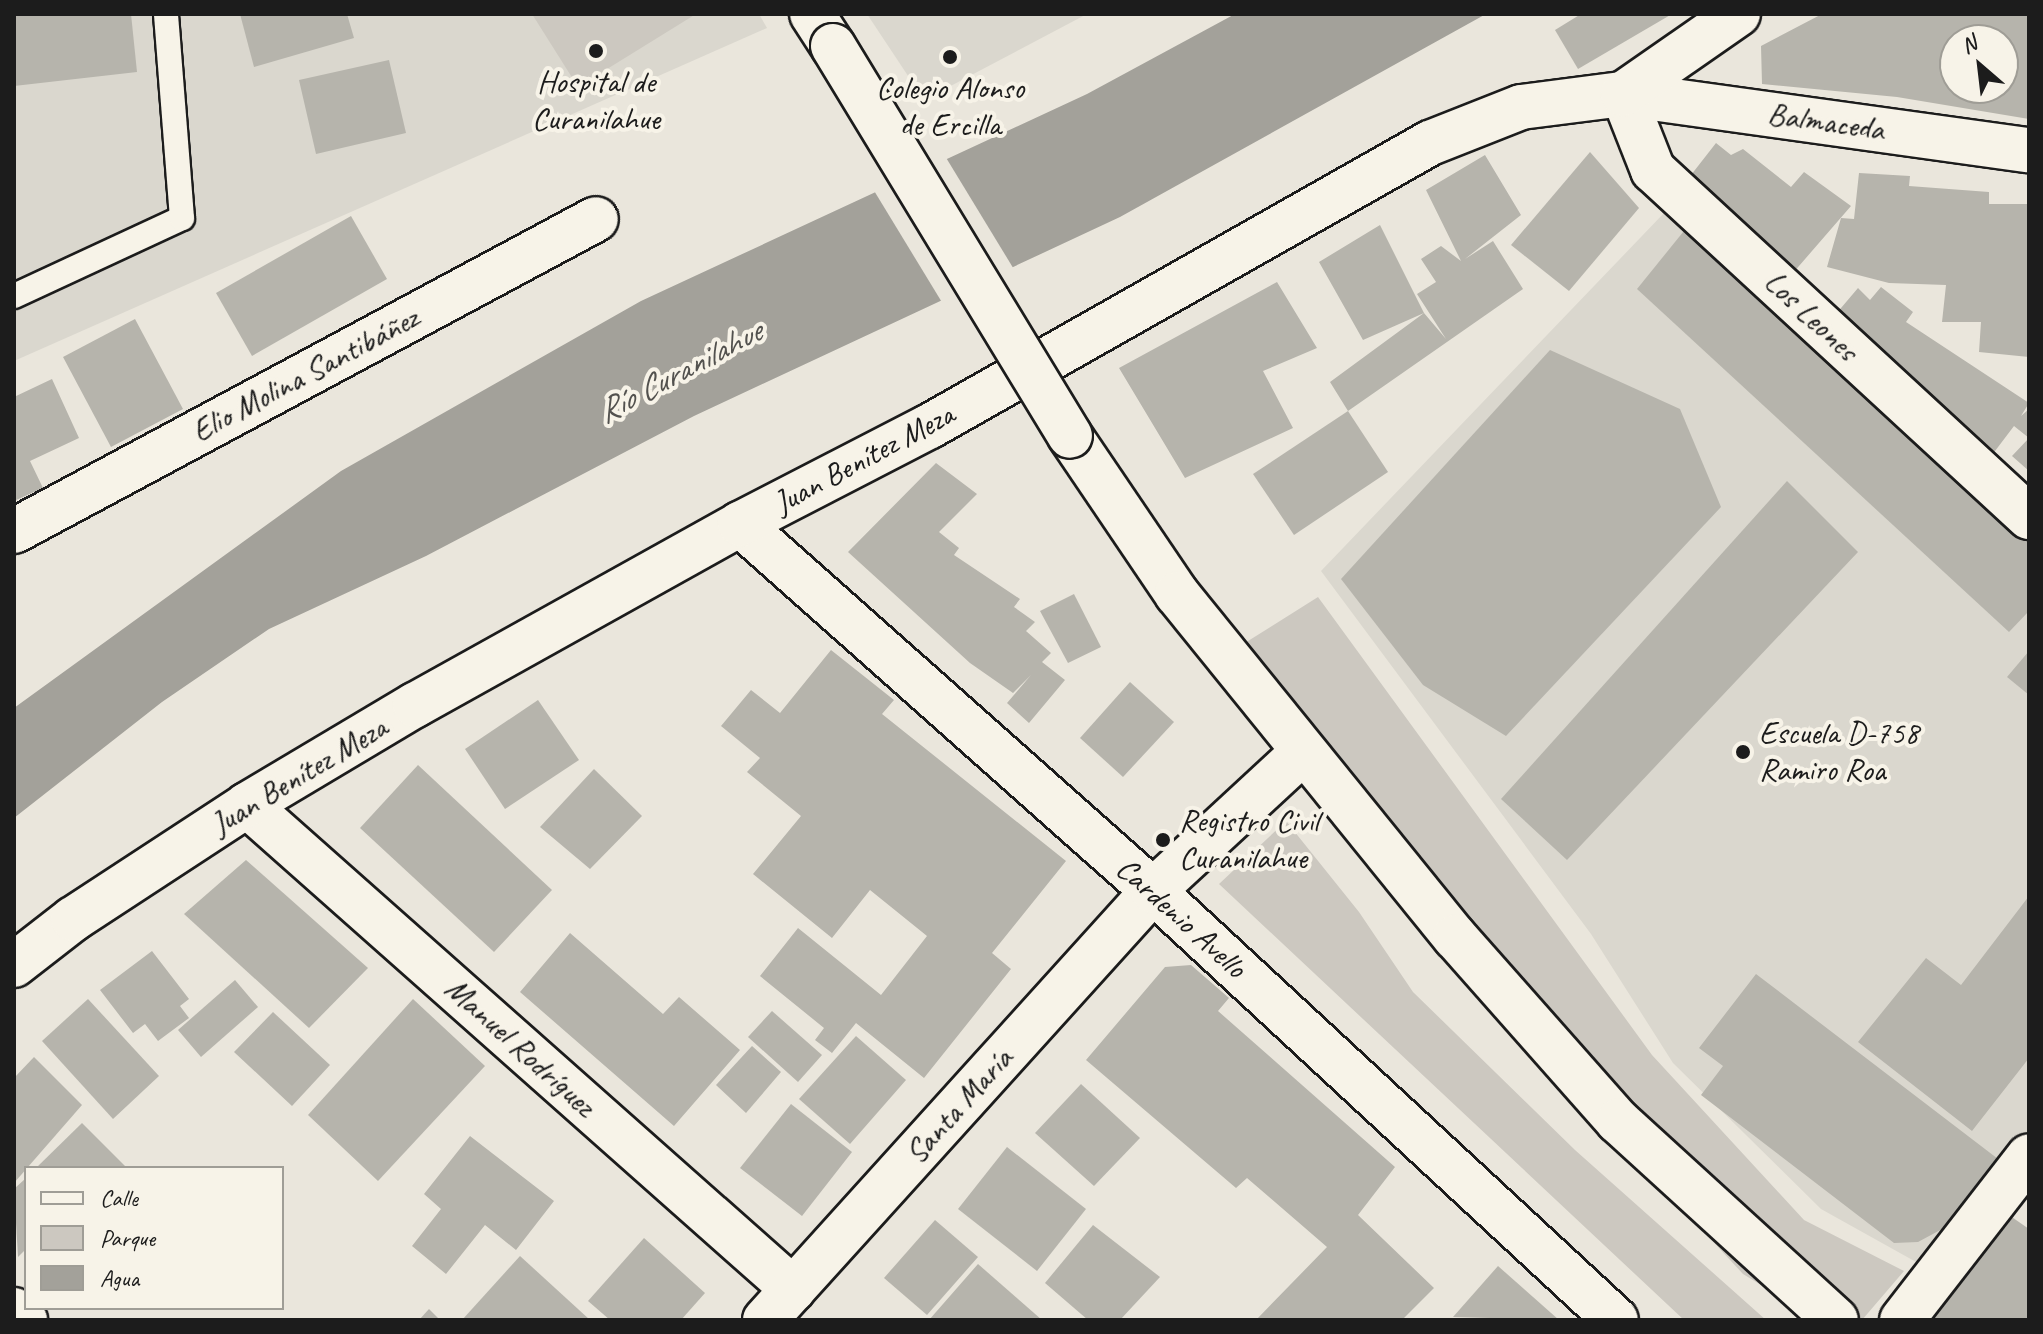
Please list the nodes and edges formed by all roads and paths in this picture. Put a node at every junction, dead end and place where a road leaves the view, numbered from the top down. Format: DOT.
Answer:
graph roads {
  1 [pos="166,14"];
  2 [pos="1738,14"];
  3 [pos="823,30"];
  4 [pos="1623,94"];
  5 [pos="2029,150"];
  6 [pos="596,219"];
  7 [pos="14,296"];
  8 [pos="2029,517"];
  9 [pos="740,524"];
  10 [pos="14,531"];
  11 [pos="1302,753"];
  12 [pos="247,805"];
  13 [pos="1153,891"];
  14 [pos="14,965"];
  15 [pos="2029,1156"];
  16 [pos="779,1304"];
  17 [pos="14,1310"];
  18 [pos="25,1320"];
  19 [pos="1616,1320"];
  20 [pos="1836,1320"];
  21 [pos="1902,1320"];
  1 -- 7 [label="lane"];
  2 -- 4 [label="street, Juan Benítez Meza"];
  3 -- 11 [label="street, bridge"];
  4 -- 5 [label="street, Balmaceda"];
  4 -- 8 [label="street, Los Leones"];
  4 -- 9 [label="street, Juan Benítez Meza"];
  6 -- 10 [label="street, Elio Molina Santibáñez"];
  9 -- 12 [label="street, Juan Benítez Meza"];
  9 -- 13 [label="street, Cardenio Avello"];
  11 -- 13 [label="street, Santa María"];
  11 -- 20 [label="street"];
  12 -- 14 [label="street, Juan Benítez Meza"];
  12 -- 16 [label="street, Manuel Rodríguez"];
  13 -- 16 [label="street, Santa María"];
  13 -- 19 [label="street, Cardenio Avello"];
  15 -- 21 [label="street"];
  17 -- 18 [label="street"];
}
